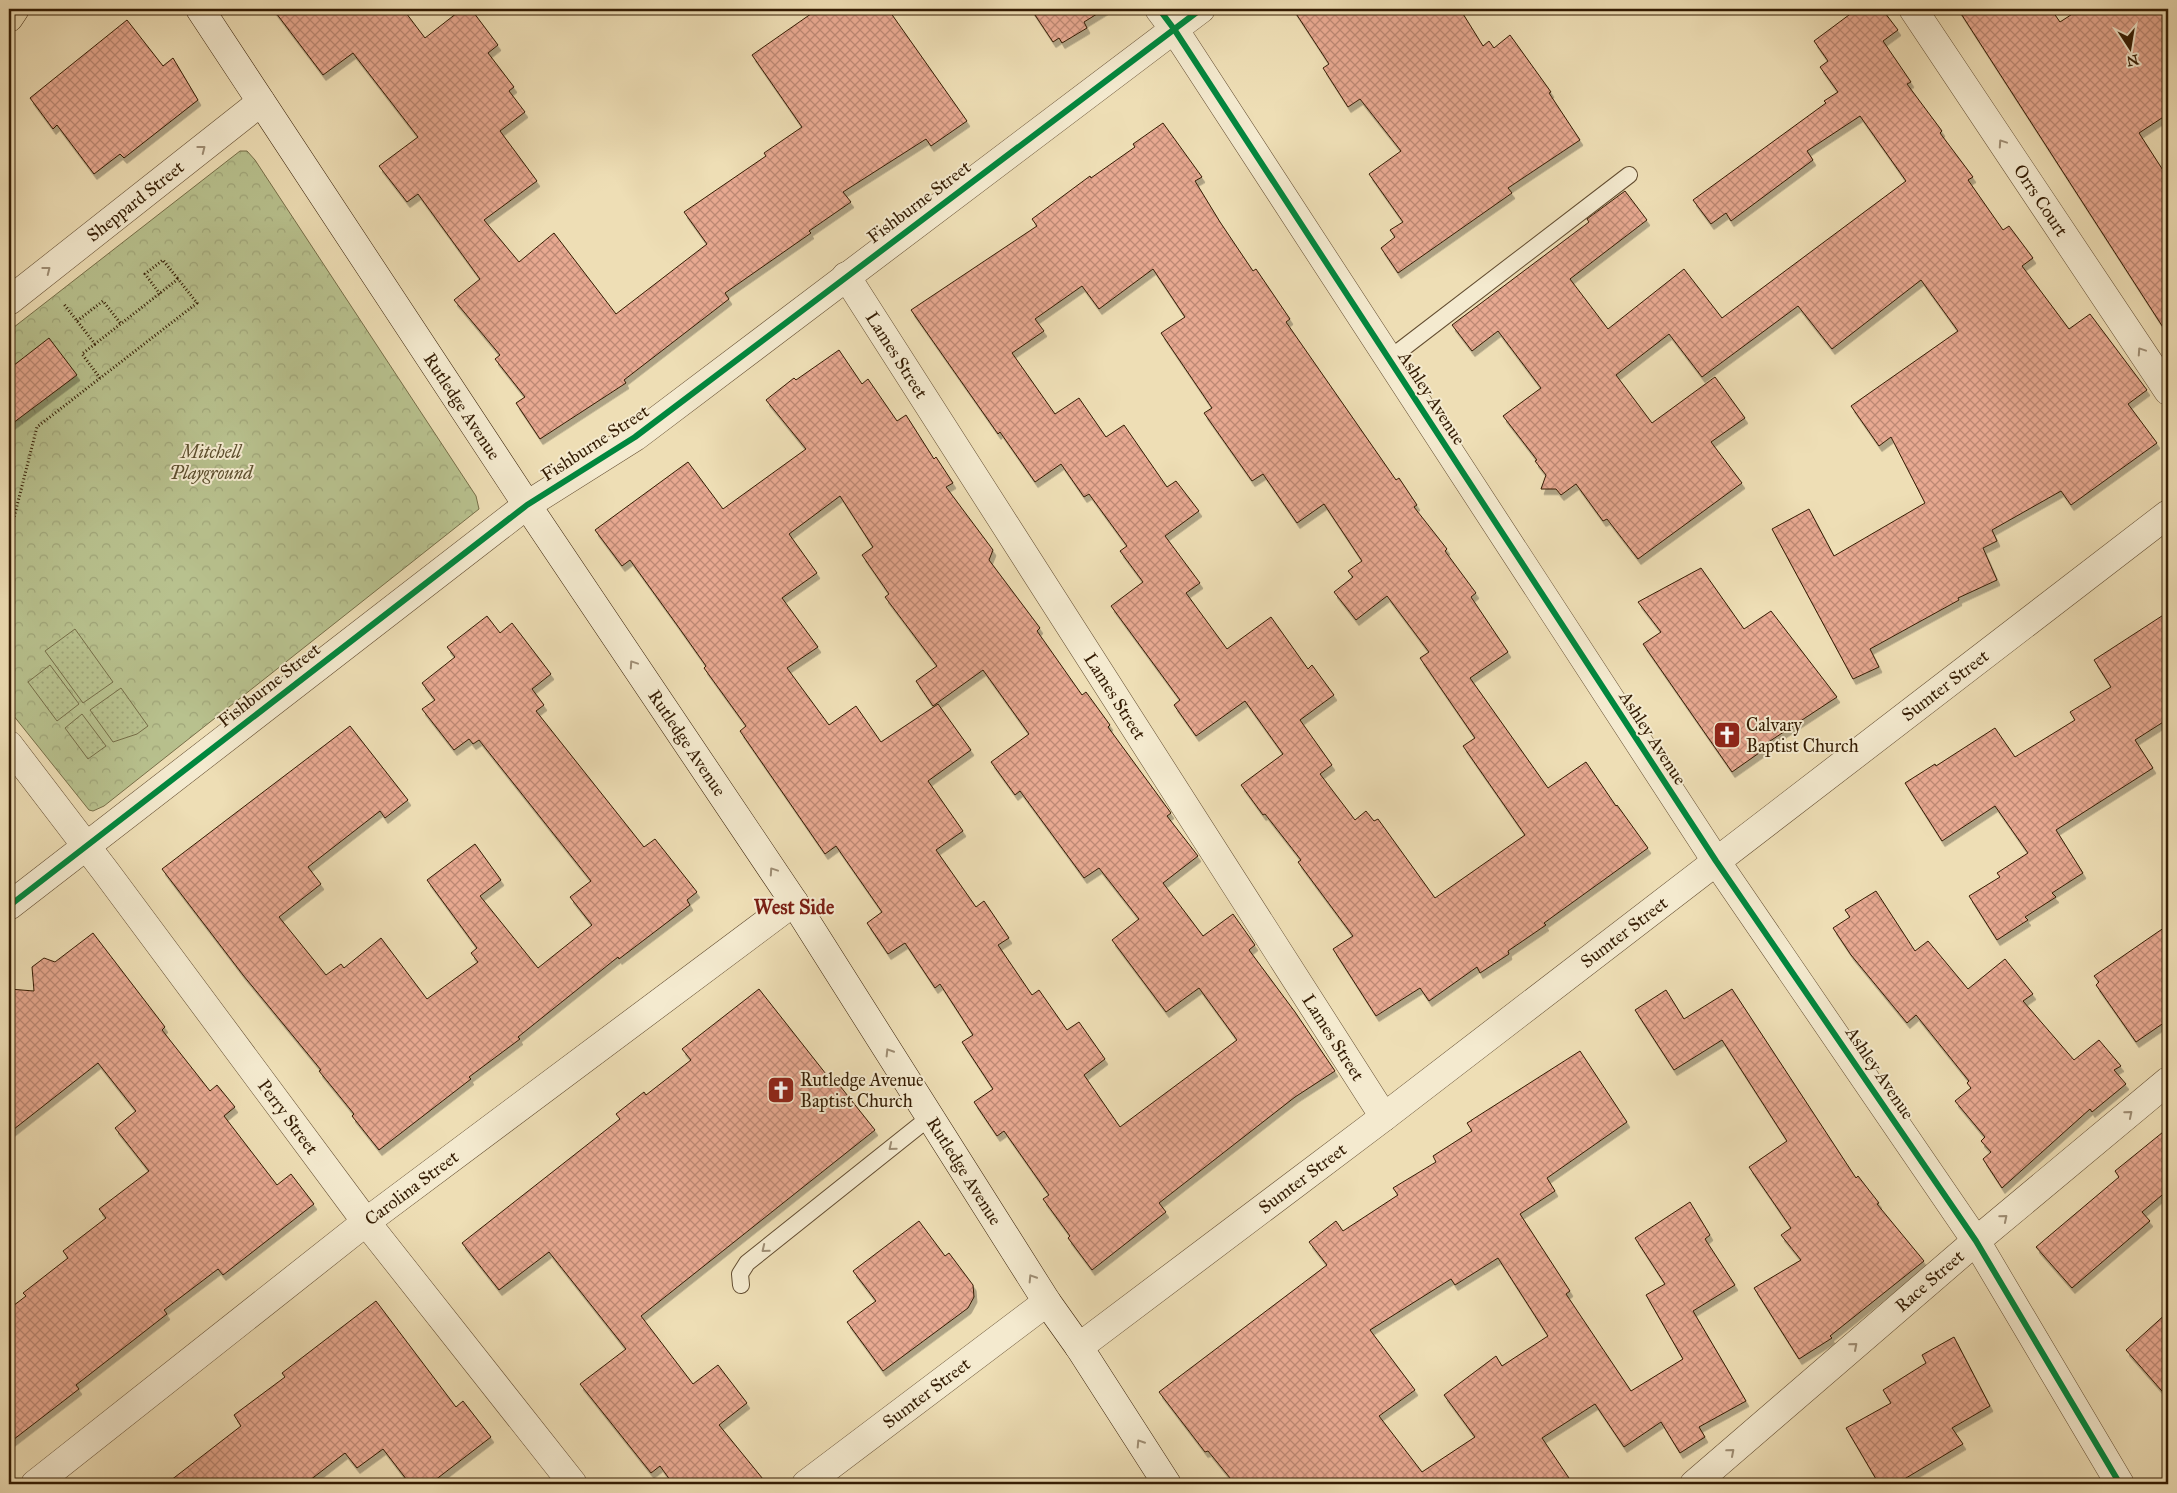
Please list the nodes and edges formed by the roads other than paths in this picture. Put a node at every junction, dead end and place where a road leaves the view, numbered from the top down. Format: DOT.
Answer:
graph roads {
  1 [pos="15,9"];
  2 [pos="200,9"];
  3 [pos="1201,9"];
  4 [pos="1913,9"];
  5 [pos="9,18"];
  6 [pos="1166,19"];
  7 [pos="261,102"];
  8 [pos="1628,175"];
  9 [pos="846,276"];
  10 [pos="9,301"];
  11 [pos="1389,359"];
  12 [pos="2168,391"];
  13 [pos="526,505"];
  14 [pos="2168,514"];
  15 [pos="9,745"];
  16 [pos="86,846"];
  17 [pos="1716,861"];
  18 [pos="794,902"];
  19 [pos="9,906"];
  20 [pos="2168,1082"];
  21 [pos="930,1116"];
  22 [pos="1384,1117"];
  23 [pos="366,1222"];
  24 [pos="1976,1241"];
  25 [pos="740,1285"];
  26 [pos="1047,1302"];
  27 [pos="1079,1347"];
  28 [pos="35,1484"];
  29 [pos="573,1484"];
  30 [pos="806,1484"];
  31 [pos="1167,1484"];
  32 [pos="1694,1484"];
  33 [pos="2120,1484"];
  1 -- 5 [label="highway"];
  2 -- 7 [label="street, Rutledge Avenue"];
  3 -- 6 [label="street, Fishburne Street"];
  12 -- 4 [label="street, Orrs Court, one-way"];
  6 -- 9 [label="street, Fishburne Street"];
  6 -- 11 [label="street, Ashley Avenue"];
  10 -- 7 [label="street, Sheppard Street, one-way"];
  7 -- 13 [label="street, Rutledge Avenue"];
  8 -- 11 [label="lane"];
  9 -- 13 [label="street, Fishburne Street"];
  9 -- 22 [label="street, Lames Street"];
  11 -- 17 [label="street, Ashley Avenue"];
  13 -- 16 [label="street, Fishburne Street"];
  18 -- 13 [label="street, Rutledge Avenue, one-way"];
  14 -- 17 [label="street, Sumter Street"];
  15 -- 16 [label="street, Perry Street"];
  16 -- 19 [label="street, Fishburne Street"];
  16 -- 23 [label="street, Perry Street"];
  17 -- 22 [label="street, Sumter Street"];
  17 -- 24 [label="street, Ashley Avenue"];
  21 -- 18 [label="street, Rutledge Avenue, one-way"];
  18 -- 23 [label="street, Carolina Street"];
  24 -- 20 [label="street, Race Street, one-way"];
  21 -- 25 [label="lane, one-way"];
  26 -- 21 [label="street, Rutledge Avenue, one-way"];
  22 -- 27 [label="street, Sumter Street"];
  23 -- 28 [label="street, Carolina Street"];
  23 -- 29 [label="street, Perry Street"];
  32 -- 24 [label="street, Race Street, one-way"];
  24 -- 33 [label="street, Ashley Avenue"];
  26 -- 27 [label="street, Rutledge Avenue"];
  26 -- 30 [label="street, Sumter Street"];
  31 -- 27 [label="street, Rutledge Avenue, one-way"];
}
